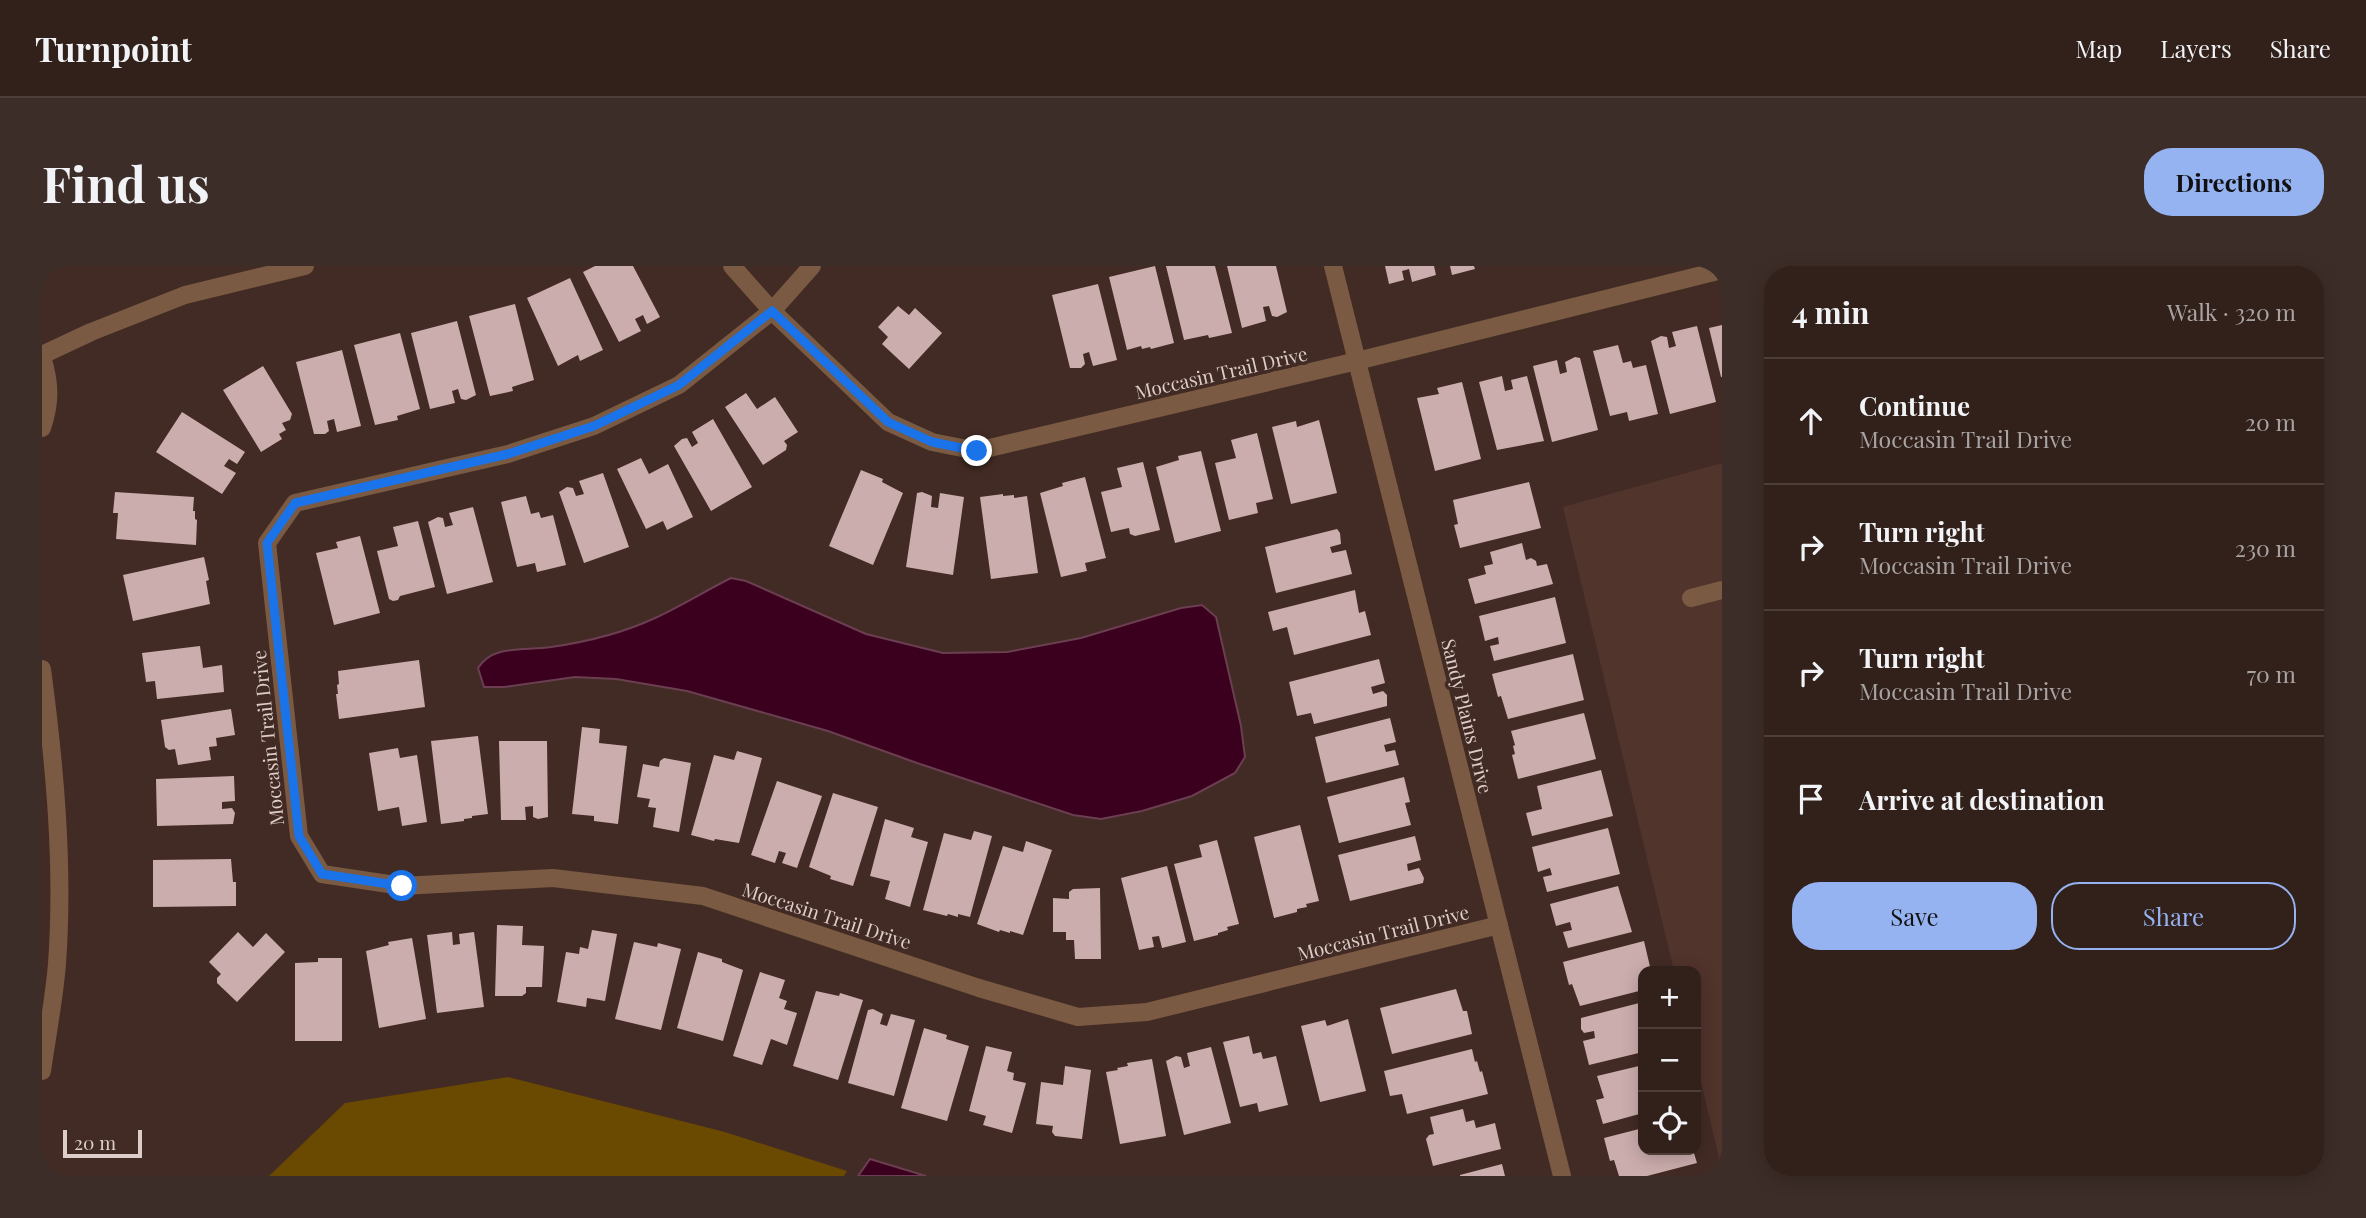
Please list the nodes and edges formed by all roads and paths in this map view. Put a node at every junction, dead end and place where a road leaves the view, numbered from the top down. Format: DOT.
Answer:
graph roads {
  1 [pos="305,266"];
  2 [pos="733,266"];
  3 [pos="812,266"];
  4 [pos="1333,266"];
  5 [pos="1722,270"];
  6 [pos="772,311"];
  7 [pos="42,356"];
  8 [pos="1357,361"];
  9 [pos="42,428"];
  10 [pos="1722,590"];
  11 [pos="1691,598"];
  12 [pos="42,669"];
  13 [pos="1499,925"];
  14 [pos="42,1071"];
  15 [pos="1562,1176"];
  1 -- 7 [label="street"];
  2 -- 6 [label="street, Moccasin Trail Drive"];
  3 -- 6 [label="street, Moccasin Trail Drive"];
  4 -- 8 [label="street, Sandy Plains Drive"];
  5 -- 8 [label="street, Moccasin Trail Drive"];
  6 -- 8 [label="street, Moccasin Trail Drive"];
  6 -- 13 [label="street, Moccasin Trail Drive"];
  7 -- 9 [label="street"];
  8 -- 13 [label="street, Sandy Plains Drive"];
  10 -- 11 [label="street"];
  12 -- 14 [label="street"];
  13 -- 15 [label="street, Sandy Plains Drive"];
}
